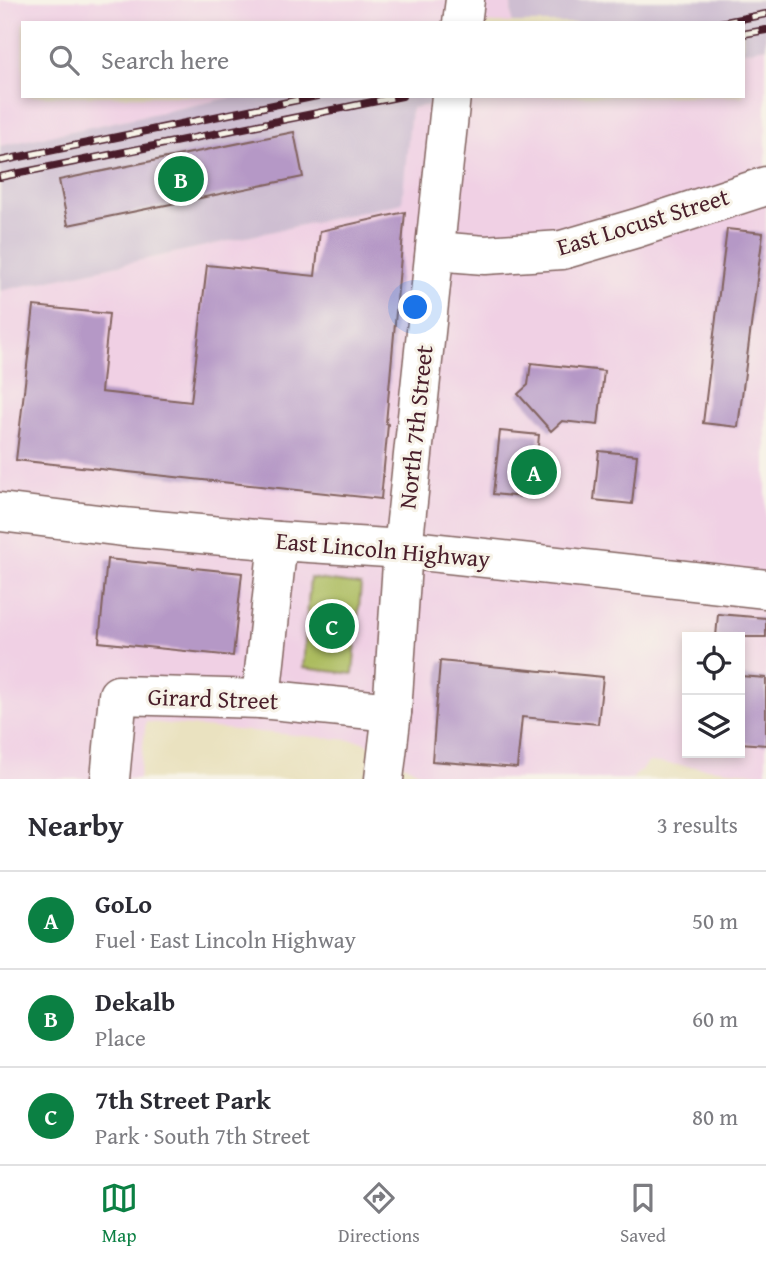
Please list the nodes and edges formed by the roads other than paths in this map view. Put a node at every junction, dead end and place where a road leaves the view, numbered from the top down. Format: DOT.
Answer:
graph roads {
  1 [pos="465,0"];
  2 [pos="462,21"];
  3 [pos="451,98"];
  4 [pos="766,186"];
  5 [pos="436,251"];
  6 [pos="0,512"];
  7 [pos="278,541"];
  8 [pos="403,549"];
  9 [pos="766,589"];
  10 [pos="261,699"];
  11 [pos="392,712"];
  12 [pos="110,779"];
  13 [pos="384,779"];
  1 -- 2 [label="street"];
  3 -- 5 [label="street, North 7th Street"];
  4 -- 5 [label="street, East Locust Street"];
  5 -- 8 [label="street, North 7th Street"];
  6 -- 7 [label="street, East Lincoln Highway"];
  7 -- 8 [label="street, East Lincoln Highway"];
  7 -- 10 [label="street"];
  8 -- 9 [label="street, East Lincoln Highway"];
  8 -- 11 [label="street, North 7th Street"];
  10 -- 11 [label="street, Girard Street"];
  10 -- 12 [label="street, Girard Street"];
  11 -- 13 [label="street, North 7th Street"];
}
